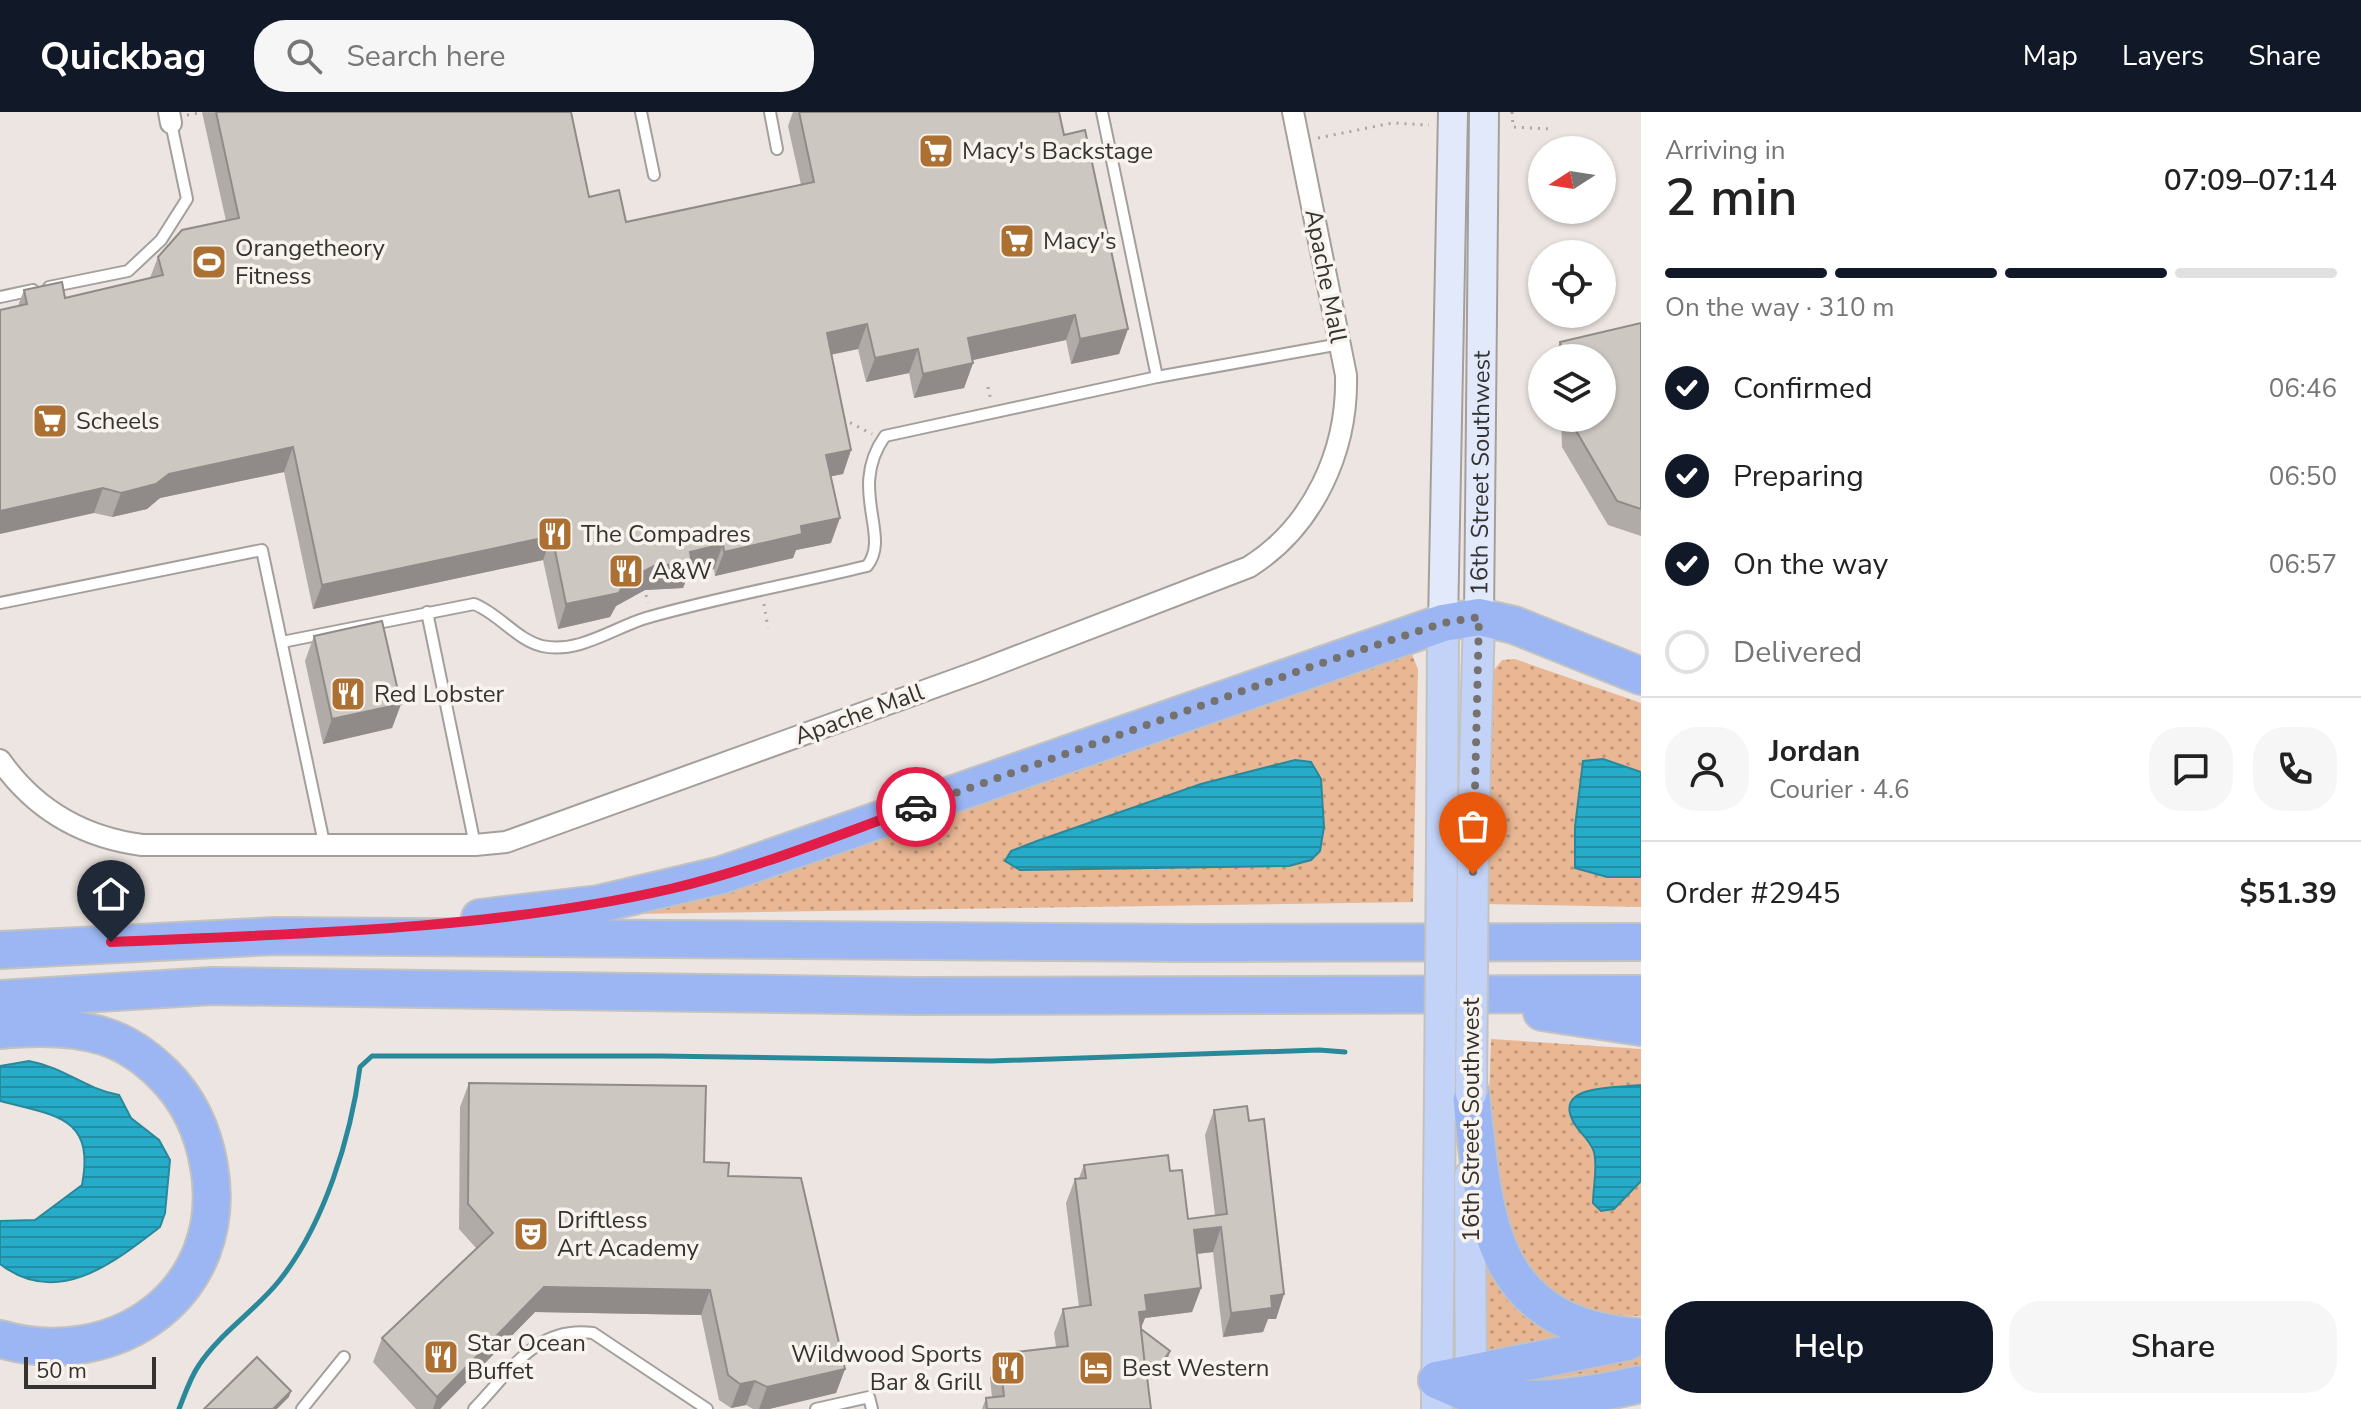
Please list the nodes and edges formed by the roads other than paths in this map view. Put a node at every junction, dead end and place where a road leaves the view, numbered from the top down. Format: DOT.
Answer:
graph roads {
  1 [pos="641,112"];
  2 [pos="770,112"];
  3 [pos="1102,112"];
  4 [pos="1293,112"];
  5 [pos="1484,112"];
  6 [pos="170,118"];
  7 [pos="1443,118"];
  8 [pos="777,149"];
  9 [pos="654,175"];
  10 [pos="0,297"];
  11 [pos="1340,344"];
  12 [pos="1157,377"];
  13 [pos="0,603"];
  14 [pos="427,612"];
  15 [pos="1479,617"];
  16 [pos="1443,623"];
  17 [pos="282,642"];
  18 [pos="1641,676"];
  19 [pos="0,760"];
  20 [pos="324,843"];
  21 [pos="475,845"];
  22 [pos="275,936"];
  23 [pos="1641,942"];
  24 [pos="0,950"];
  25 [pos="1398,993"];
  26 [pos="1641,994"];
  27 [pos="0,999"];
  28 [pos="1641,1027"];
  29 [pos="0,1030"];
  30 [pos="1456,1092"];
  31 [pos="1641,1338"];
  32 [pos="0,1339"];
  33 [pos="344,1357"];
  34 [pos="1641,1384"];
  35 [pos="1471,1391"];
  36 [pos="1437,1395"];
  37 [pos="1541,1403"];
  38 [pos="302,1409"];
  39 [pos="474,1409"];
  40 [pos="707,1409"];
  41 [pos="816,1409"];
  42 [pos="872,1409"];
  1 -- 9 [label="lane"];
  2 -- 8 [label="lane"];
  3 -- 12 [label="lane"];
  4 -- 11 [label="street, Apache Mall"];
  5 -- 15 [label="main road, 16th Street Southwest"];
  6 -- 10 [label="lane"];
  7 -- 16 [label="main road, 16th Street Southwest"];
  11 -- 12 [label="lane"];
  11 -- 21 [label="street, Apache Mall"];
  12 -- 14 [label="lane"];
  13 -- 17 [label="lane"];
  14 -- 17 [label="lane"];
  14 -- 21 [label="lane"];
  15 -- 16 [label="highway"];
  15 -- 18 [label="highway"];
  15 -- 30 [label="main road, 16th Street Southwest, bridge"];
  16 -- 22 [label="highway"];
  16 -- 30 [label="main road, 16th Street Southwest, bridge"];
  17 -- 20 [label="lane"];
  19 -- 20 [label="street, Apache Mall"];
  20 -- 21 [label="street, Apache Mall"];
  22 -- 23 [label="highway"];
  22 -- 24 [label="highway"];
  25 -- 26 [label="highway"];
  25 -- 27 [label="highway"];
  25 -- 28 [label="highway"];
  29 -- 32 [label="highway"];
  30 -- 31 [label="highway"];
  30 -- 35 [label="main road, 16th Street Southwest"];
  30 -- 36 [label="main road, 16th Street Southwest"];
  31 -- 35 [label="highway"];
  33 -- 38 [label="lane"];
  34 -- 37 [label="highway"];
  35 -- 36 [label="highway"];
  35 -- 37 [label="highway"];
  39 -- 40 [label="lane"];
  41 -- 42 [label="lane"];
}
